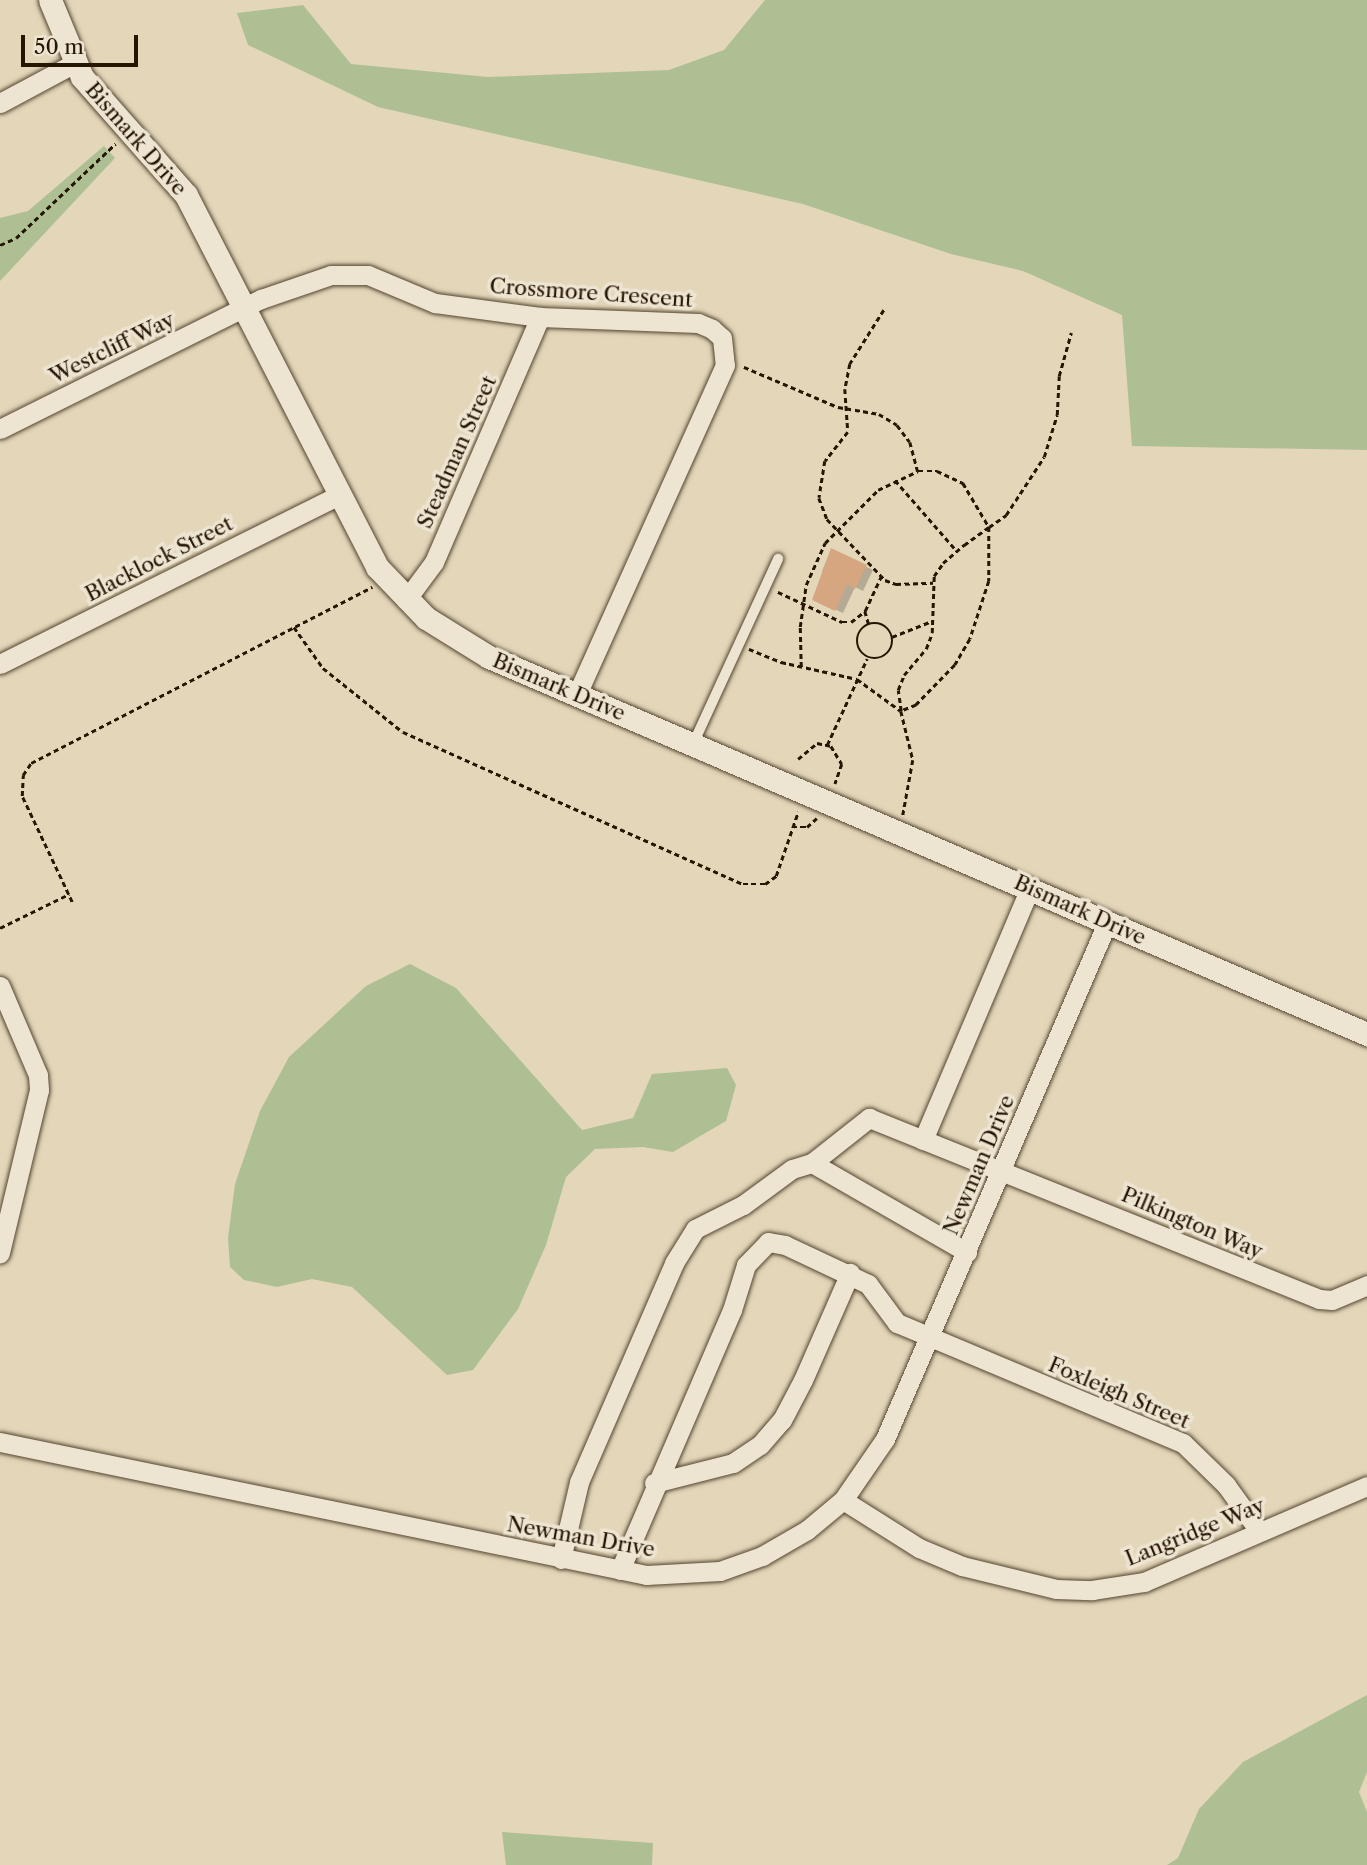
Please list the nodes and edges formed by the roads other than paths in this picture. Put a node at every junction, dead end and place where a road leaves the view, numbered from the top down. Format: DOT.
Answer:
graph roads {
  1 [pos="50,0"];
  2 [pos="75,63"];
  3 [pos="0,103"];
  4 [pos="244,308"];
  5 [pos="540,317"];
  6 [pos="0,429"];
  7 [pos="339,495"];
  8 [pos="778,559"];
  9 [pos="406,600"];
  10 [pos="0,664"];
  11 [pos="577,695"];
  12 [pos="693,744"];
  13 [pos="1030,888"];
  14 [pos="1107,923"];
  15 [pos="0,986"];
  16 [pos="1367,1034"];
  17 [pos="923,1140"];
  18 [pos="812,1163"];
  19 [pos="1002,1169"];
  20 [pos="967,1252"];
  21 [pos="0,1253"];
  22 [pos="850,1273"];
  23 [pos="1367,1285"];
  24 [pos="930,1338"];
  25 [pos="0,1442"];
  26 [pos="654,1483"];
  27 [pos="1367,1486"];
  28 [pos="843,1500"];
  29 [pos="1259,1531"];
  30 [pos="561,1559"];
  31 [pos="620,1570"];
  1 -- 2 [label="street, Bismark Drive"];
  2 -- 3 [label="street"];
  2 -- 4 [label="street, Bismark Drive"];
  4 -- 5 [label="street, Crossmore Crescent"];
  4 -- 6 [label="street, Westcliff Way"];
  4 -- 7 [label="street, Bismark Drive"];
  5 -- 9 [label="street, Steadman Street"];
  5 -- 11 [label="street, Crossmore Crescent"];
  7 -- 9 [label="street, Bismark Drive"];
  7 -- 10 [label="street, Blacklock Street"];
  8 -- 12 [label="lane"];
  9 -- 11 [label="street, Bismark Drive"];
  11 -- 12 [label="street, Bismark Drive"];
  12 -- 13 [label="street, Bismark Drive"];
  13 -- 14 [label="street, Bismark Drive"];
  13 -- 17 [label="street"];
  14 -- 16 [label="street, Bismark Drive"];
  14 -- 19 [label="street, Newman Drive"];
  15 -- 21 [label="street"];
  17 -- 18 [label="street, Pilkington Way"];
  17 -- 19 [label="street, Pilkington Way"];
  18 -- 20 [label="street"];
  18 -- 30 [label="street"];
  19 -- 20 [label="street, Newman Drive"];
  19 -- 23 [label="street, Pilkington Way"];
  20 -- 24 [label="street, Newman Drive"];
  22 -- 24 [label="street, Foxleigh Street"];
  22 -- 26 [label="street"];
  22 -- 26 [label="street, Foxleigh Street"];
  24 -- 28 [label="street, Newman Drive"];
  24 -- 29 [label="street, Foxleigh Street"];
  25 -- 30 [label="street, Newman Drive"];
  26 -- 31 [label="street, Foxleigh Street"];
  27 -- 29 [label="street, Langridge Way"];
  28 -- 29 [label="street, Langridge Way"];
  28 -- 31 [label="street, Newman Drive"];
  30 -- 31 [label="street, Newman Drive"];
}
